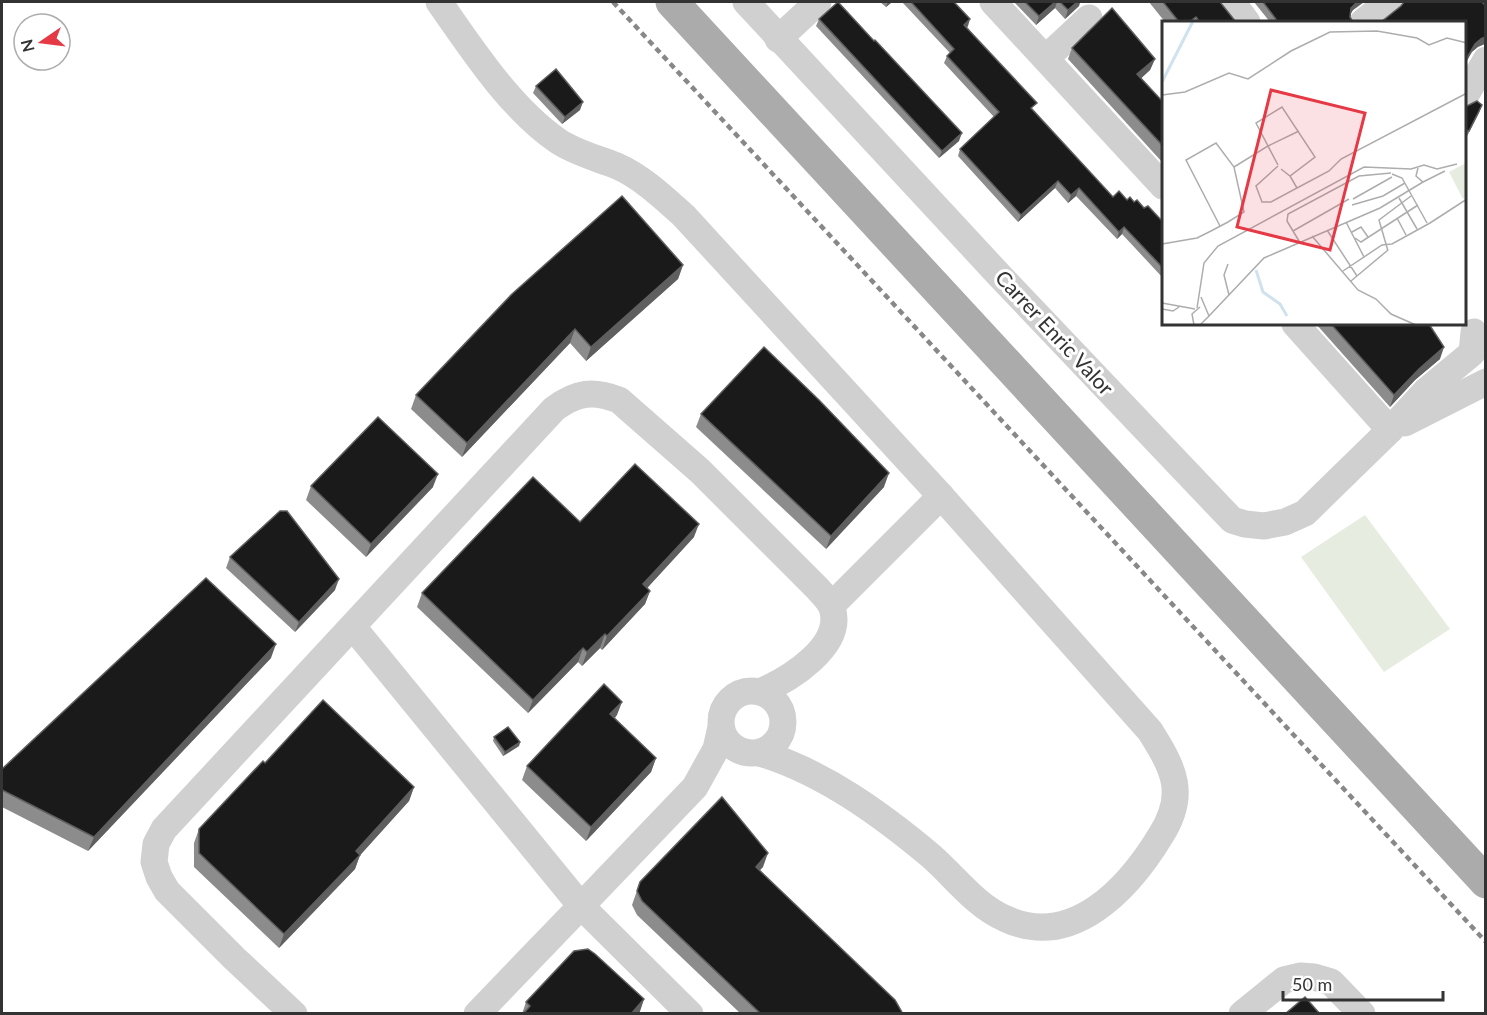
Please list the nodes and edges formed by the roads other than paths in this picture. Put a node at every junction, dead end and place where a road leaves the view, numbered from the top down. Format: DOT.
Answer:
graph roads {
  1 [pos="439,2"];
  2 [pos="672,2"];
  3 [pos="746,2"];
  4 [pos="818,2"];
  5 [pos="993,2"];
  6 [pos="1232,2"];
  7 [pos="1388,2"];
  8 [pos="1089,18"];
  9 [pos="1246,21"];
  10 [pos="1364,21"];
  11 [pos="778,39"];
  12 [pos="1046,58"];
  13 [pos="1485,60"];
  14 [pos="1466,94"];
  15 [pos="1162,185"];
  16 [pos="1297,326"];
  17 [pos="1475,333"];
  18 [pos="1485,382"];
  19 [pos="1390,430"];
  20 [pos="941,496"];
  21 [pos="832,606"];
  22 [pos="353,627"];
  23 [pos="809,663"];
  24 [pos="760,692"];
  25 [pos="782,721"];
  26 [pos="722,727"];
  27 [pos="757,753"];
  28 [pos="830,784"];
  29 [pos="694,787"];
  30 [pos="1485,882"];
  31 [pos="581,906"];
  32 [pos="294,1014"];
  33 [pos="477,1014"];
  34 [pos="690,1014"];
  35 [pos="1242,1014"];
  36 [pos="1362,1014"];
  1 -- 20 [label="street"];
  2 -- 30 [label="main road"];
  3 -- 11 [label="street, Carrer Enric Valor"];
  4 -- 11 [label="street"];
  5 -- 12 [label="street"];
  6 -- 9 [label="street"];
  7 -- 10 [label="street"];
  8 -- 12 [label="street"];
  11 -- 19 [label="street, Carrer Enric Valor"];
  12 -- 15 [label="street"];
  13 -- 14 [label="street"];
  16 -- 19 [label="street"];
  17 -- 19 [label="street, Carrer Enric Valor"];
  18 -- 19 [label="street, Carrer Enric Valor"];
  20 -- 21 [label="street"];
  20 -- 28 [label="street"];
  21 -- 22 [label="street"];
  21 -- 23 [label="street"];
  22 -- 31 [label="street"];
  22 -- 32 [label="street"];
  23 -- 24 [label="street"];
  23 -- 25 [label="street"];
  24 -- 25 [label="street"];
  24 -- 26 [label="street"];
  25 -- 27 [label="street"];
  25 -- 28 [label="street"];
  26 -- 27 [label="street"];
  26 -- 29 [label="street"];
  27 -- 28 [label="street"];
  27 -- 29 [label="street"];
  29 -- 31 [label="street"];
  31 -- 33 [label="street"];
  31 -- 34 [label="street"];
  35 -- 36 [label="street"];
}
